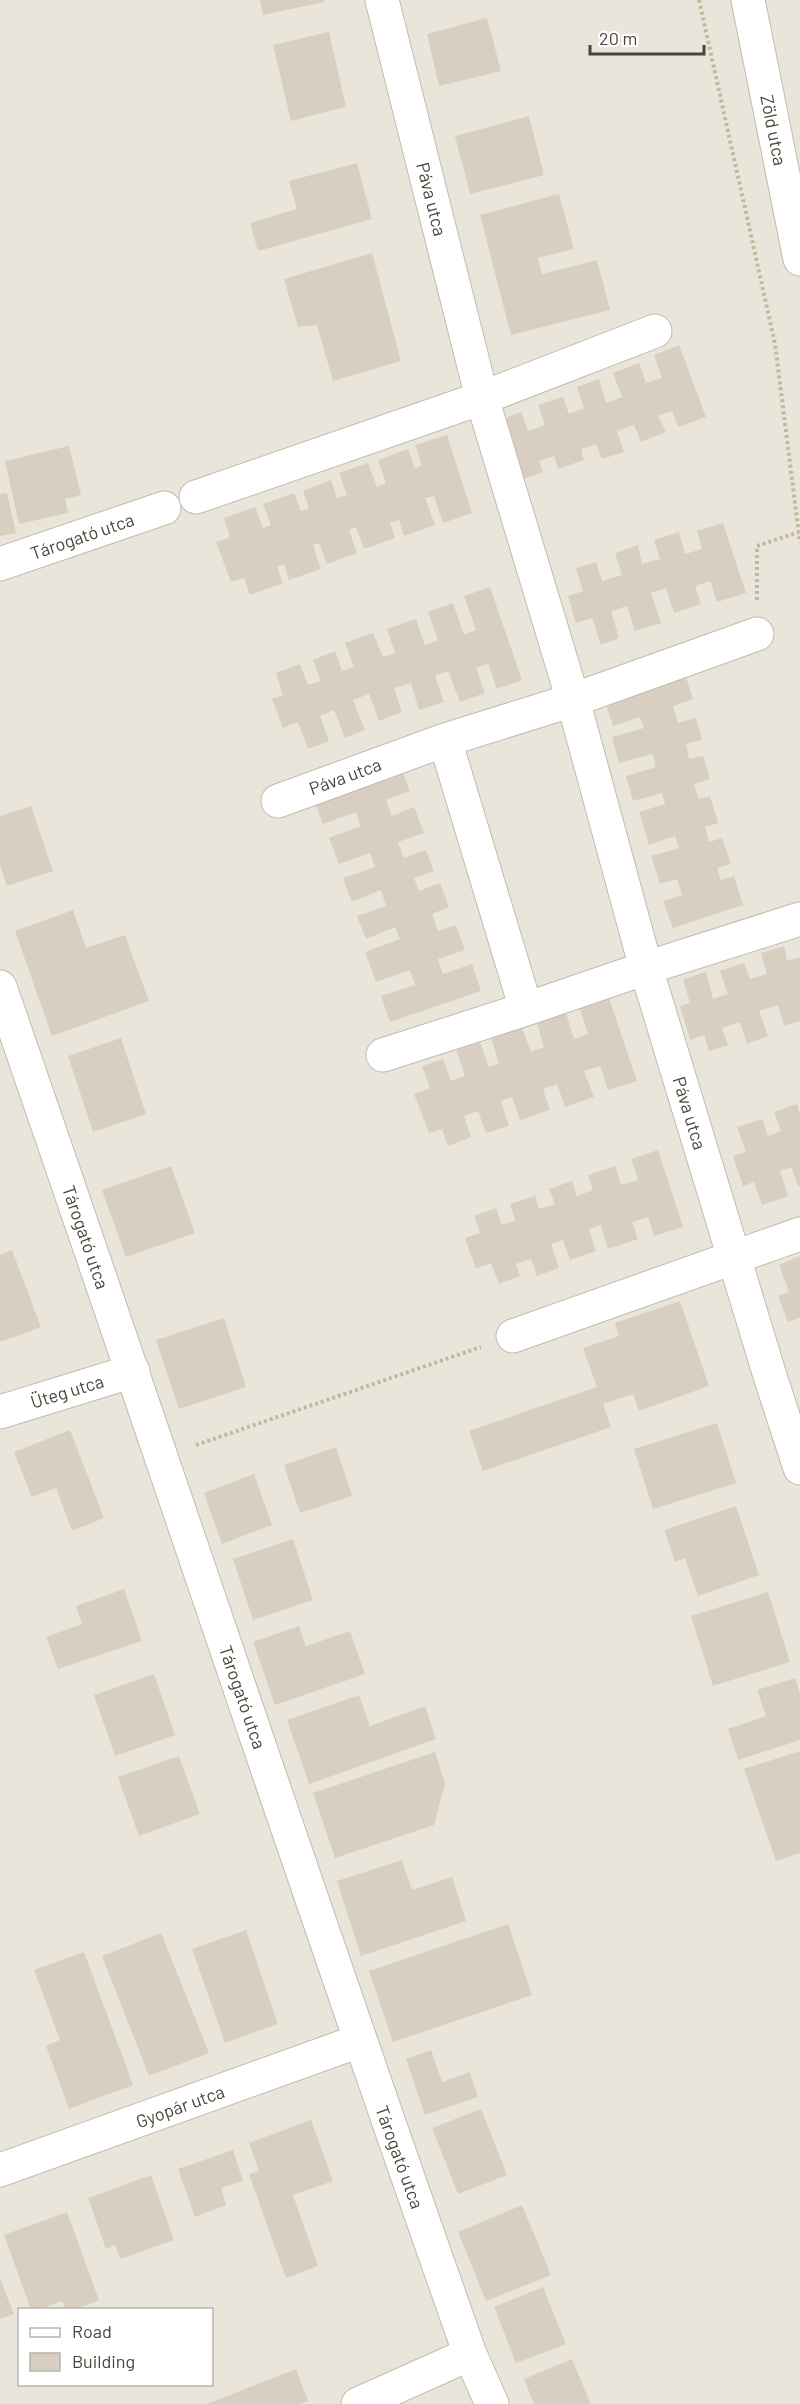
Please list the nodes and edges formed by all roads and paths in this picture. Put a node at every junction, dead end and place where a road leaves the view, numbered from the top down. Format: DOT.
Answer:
graph roads {
  1 [pos="382,0"];
  2 [pos="699,0"];
  3 [pos="749,0"];
  4 [pos="800,259"];
  5 [pos="655,331"];
  6 [pos="482,398"];
  7 [pos="196,497"];
  8 [pos="164,508"];
  9 [pos="799,532"];
  10 [pos="800,543"];
  11 [pos="0,564"];
  12 [pos="757,634"];
  13 [pos="573,700"];
  14 [pos="446,740"];
  15 [pos="278,801"];
  16 [pos="800,920"];
  17 [pos="646,968"];
  18 [pos="0,987"];
  19 [pos="526,1009"];
  20 [pos="383,1055"];
  21 [pos="800,1234"];
  22 [pos="734,1258"];
  23 [pos="513,1336"];
  24 [pos="133,1371"];
  25 [pos="0,1412"];
  26 [pos="162,1456"];
  27 [pos="800,1468"];
  28 [pos="359,2041"];
  29 [pos="0,2170"];
  30 [pos="470,2354"];
  31 [pos="358,2404"];
  32 [pos="492,2404"];
  1 -- 6 [label="street, Páva utca"];
  2 -- 9 [label="path"];
  3 -- 4 [label="street, Zöld utca"];
  5 -- 6 [label="street"];
  6 -- 7 [label="street"];
  6 -- 13 [label="street, Páva utca"];
  8 -- 11 [label="street, Tárogató utca"];
  9 -- 10 [label="path"];
  9 -- 12 [label="path"];
  12 -- 13 [label="street, Páva utca"];
  13 -- 14 [label="street, Páva utca"];
  13 -- 17 [label="street, Páva utca"];
  14 -- 15 [label="street, Páva utca"];
  14 -- 19 [label="street"];
  16 -- 17 [label="street"];
  17 -- 19 [label="street"];
  17 -- 22 [label="street, Páva utca"];
  18 -- 24 [label="street, Tárogató utca"];
  19 -- 20 [label="street"];
  21 -- 22 [label="street"];
  22 -- 23 [label="street"];
  22 -- 27 [label="street, Páva utca"];
  23 -- 26 [label="path"];
  24 -- 25 [label="street, Üteg utca"];
  24 -- 26 [label="street, Tárogató utca"];
  26 -- 28 [label="street, Tárogató utca"];
  28 -- 29 [label="street, Gyopár utca"];
  28 -- 30 [label="street, Tárogató utca"];
  30 -- 31 [label="street"];
  30 -- 32 [label="street, Tárogató utca"];
}
